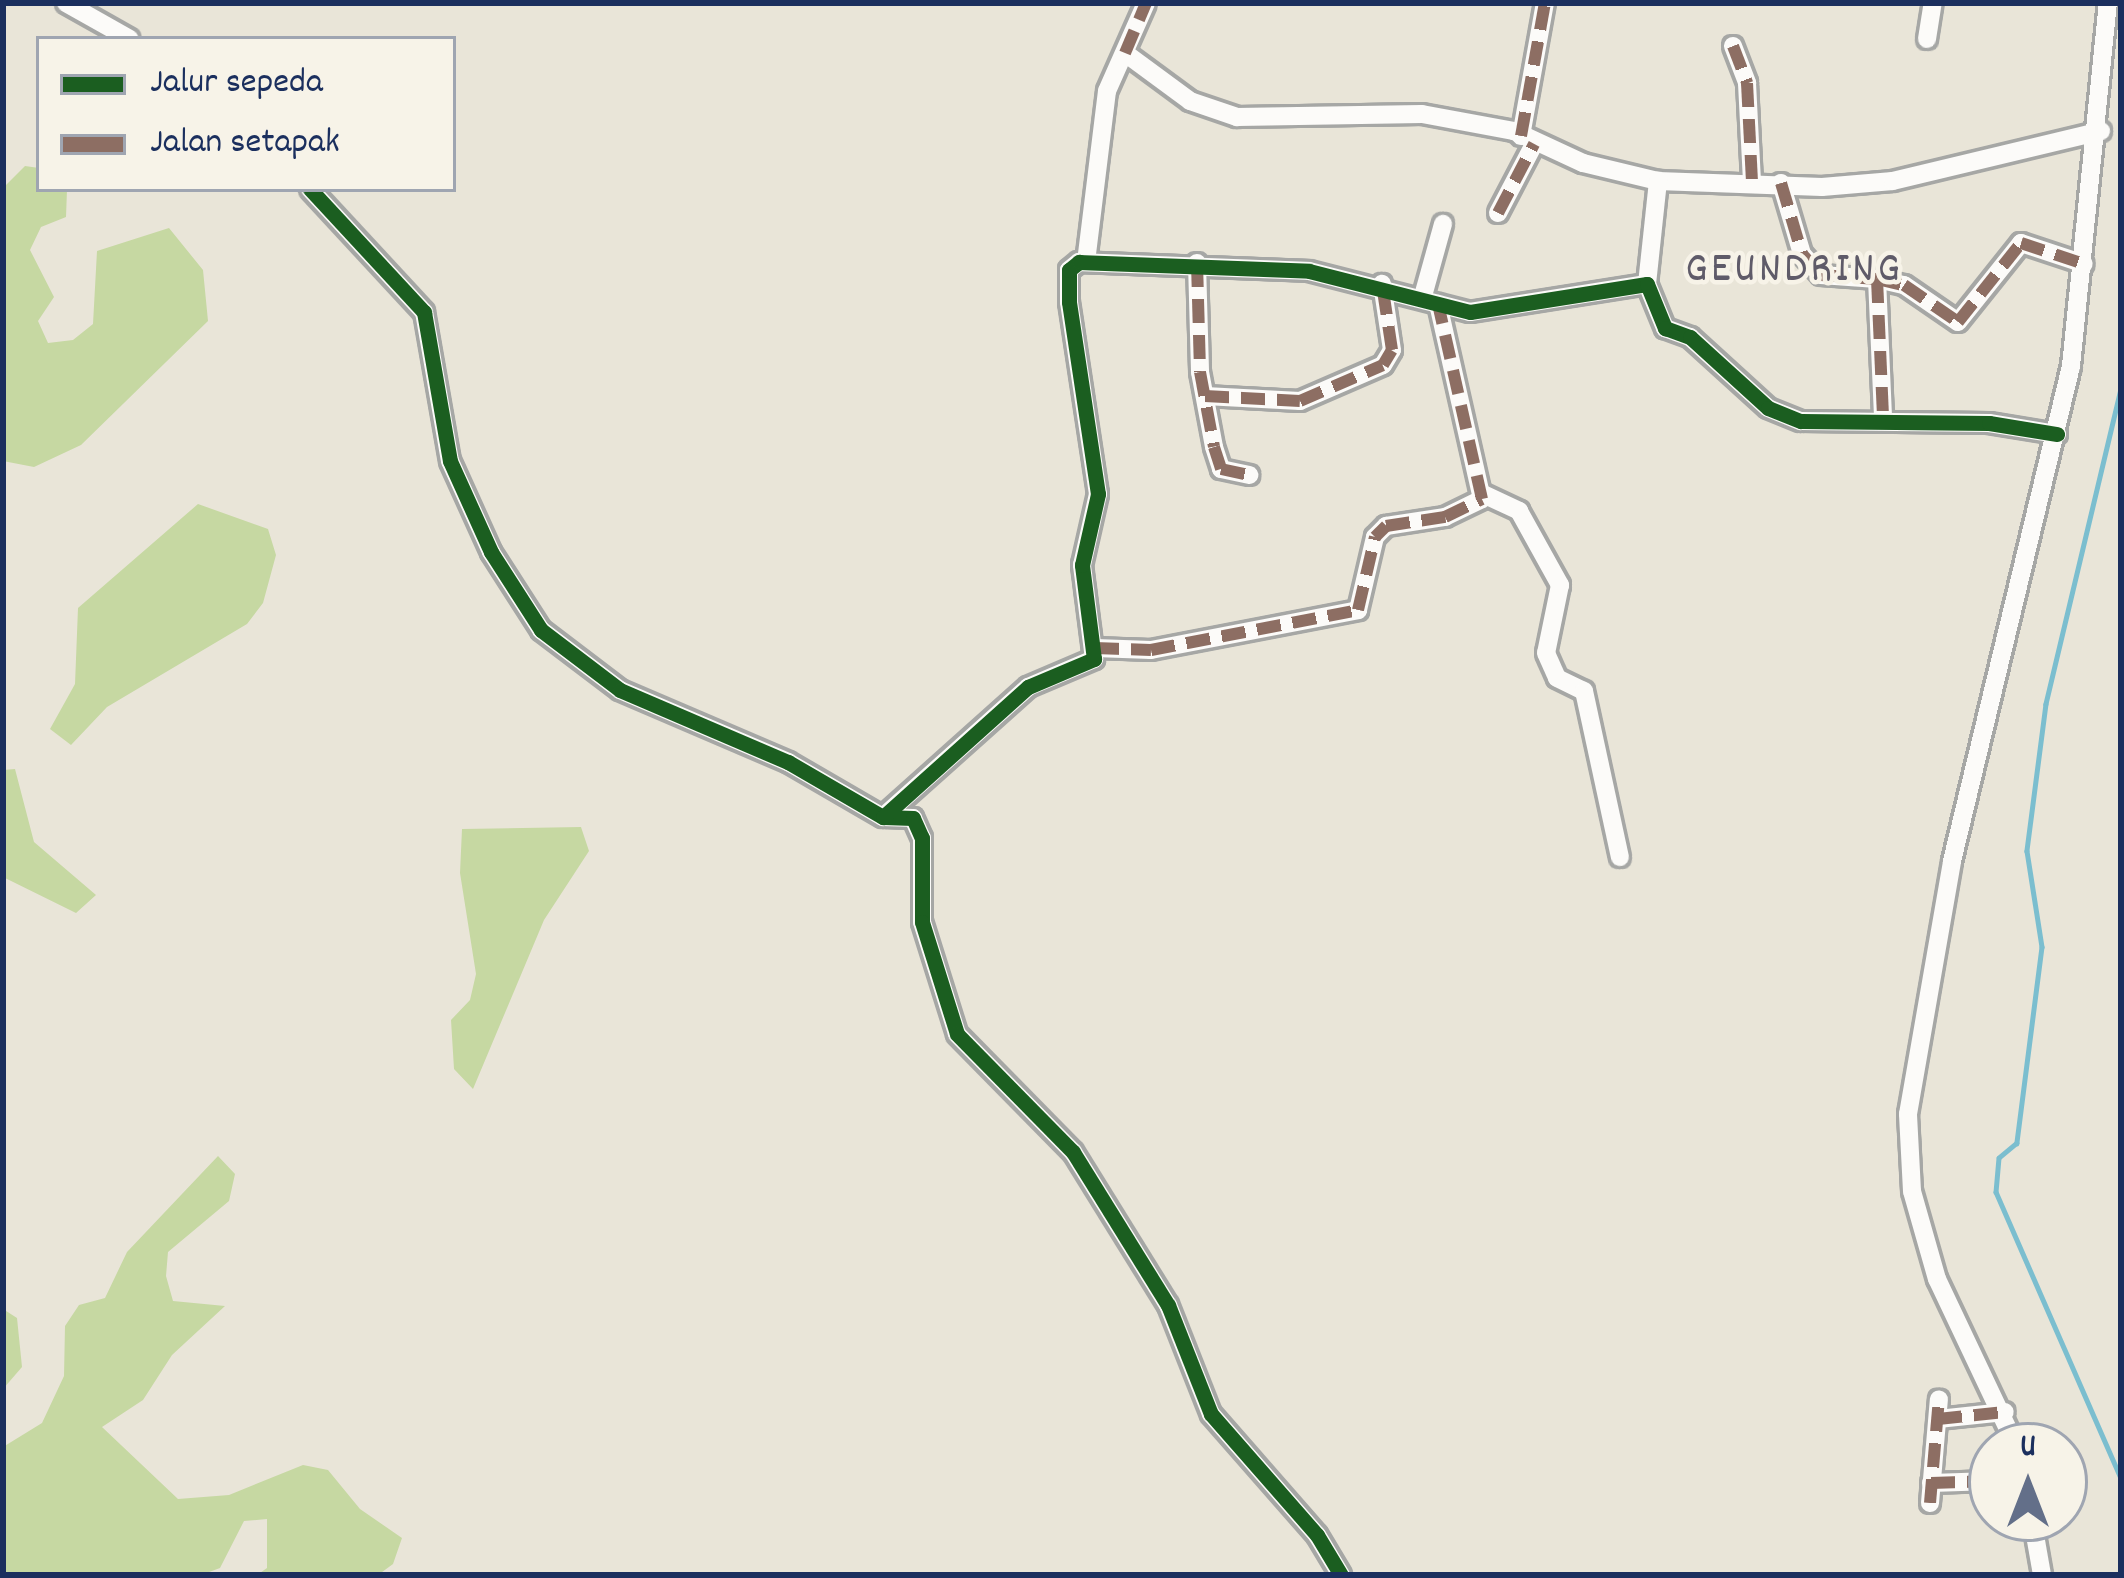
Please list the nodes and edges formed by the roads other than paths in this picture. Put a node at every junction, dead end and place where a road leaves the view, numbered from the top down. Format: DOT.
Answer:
graph roads {
  1 [pos="66,3"];
  2 [pos="1146,3"];
  3 [pos="1545,3"];
  4 [pos="1933,3"];
  5 [pos="2108,3"];
  6 [pos="125,36"];
  7 [pos="1927,39"];
  8 [pos="1732,46"];
  9 [pos="1125,53"];
  10 [pos="2101,131"];
  11 [pos="1528,140"];
  12 [pos="1658,181"];
  13 [pos="1752,182"];
  14 [pos="1781,183"];
  15 [pos="313,192"];
  16 [pos="1498,213"];
  17 [pos="1443,224"];
  18 [pos="1086,262"];
  19 [pos="1197,263"];
  20 [pos="2084,264"];
  21 [pos="1877,279"];
  22 [pos="1382,284"];
  23 [pos="1647,284"];
  24 [pos="1431,300"];
  25 [pos="1205,396"];
  26 [pos="1882,418"];
  27 [pos="2057,434"];
  28 [pos="1249,475"];
  29 [pos="1483,494"];
  30 [pos="1095,648"];
  31 [pos="883,817"];
  32 [pos="1620,857"];
  33 [pos="2005,1412"];
  34 [pos="2008,1422"];
  35 [pos="1968,1486"];
  36 [pos="2036,1542"];
  37 [pos="1341,1575"];
  38 [pos="2042,1575"];
  1 -- 6 [label="street"];
  2 -- 9 [label="street"];
  3 -- 11 [label="street"];
  4 -- 7 [label="street"];
  5 -- 10 [label="street"];
  8 -- 13 [label="street"];
  9 -- 11 [label="street"];
  9 -- 18 [label="street"];
  10 -- 14 [label="street"];
  10 -- 20 [label="street"];
  11 -- 12 [label="street"];
  11 -- 16 [label="street"];
  12 -- 13 [label="street"];
  12 -- 23 [label="street"];
  13 -- 14 [label="street"];
  14 -- 21 [label="street"];
  15 -- 31 [label="street"];
  17 -- 24 [label="street"];
  18 -- 19 [label="street"];
  18 -- 30 [label="street"];
  19 -- 22 [label="street"];
  19 -- 25 [label="street"];
  20 -- 21 [label="street"];
  20 -- 27 [label="street"];
  21 -- 26 [label="street"];
  22 -- 24 [label="street"];
  22 -- 25 [label="street"];
  23 -- 24 [label="street"];
  23 -- 26 [label="street"];
  24 -- 29 [label="street"];
  25 -- 28 [label="street"];
  26 -- 27 [label="street"];
  27 -- 33 [label="street"];
  29 -- 30 [label="street"];
  29 -- 32 [label="street"];
  30 -- 31 [label="street"];
  31 -- 37 [label="street"];
  33 -- 34 [label="street"];
  33 -- 35 [label="street"];
  36 -- 38 [label="street"];
}
